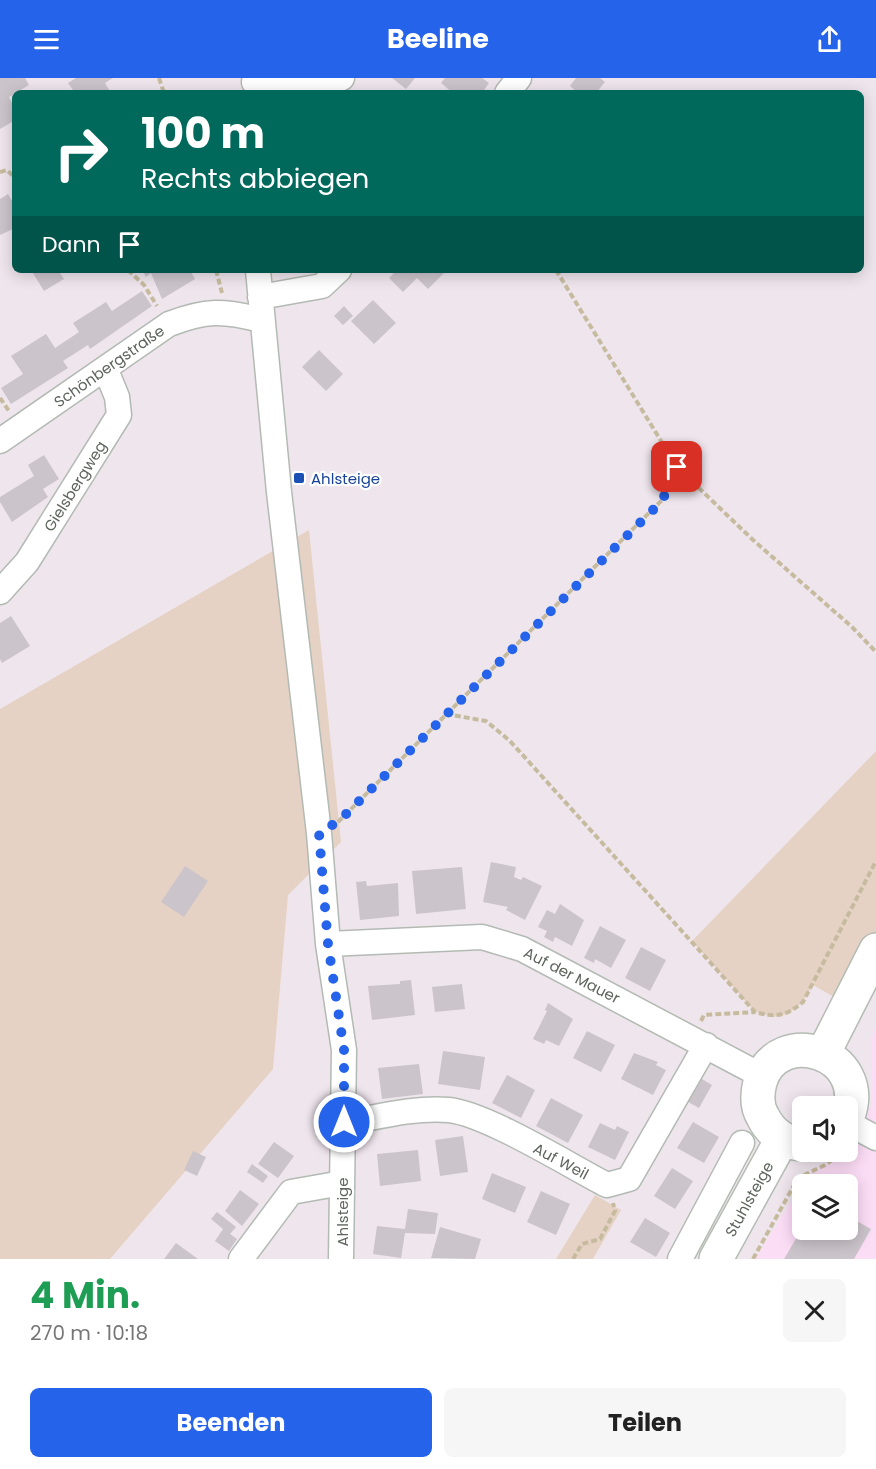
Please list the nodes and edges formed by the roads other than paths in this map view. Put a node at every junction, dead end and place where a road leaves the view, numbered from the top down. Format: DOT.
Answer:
graph roads {
  1 [pos="342,78"];
  2 [pos="519,78"];
  3 [pos="254,84"];
  4 [pos="509,90"];
  5 [pos="258,273"];
  6 [pos="336,273"];
  7 [pos="260,309"];
  8 [pos="106,370"];
  9 [pos="0,441"];
  10 [pos="0,592"];
  11 [pos="328,944"];
  12 [pos="876,950"];
  13 [pos="706,1045"];
  14 [pos="823,1053"];
  15 [pos="762,1076"];
  16 [pos="851,1096"];
  17 [pos="344,1122"];
  18 [pos="858,1128"];
  19 [pos="876,1137"];
  20 [pos="792,1141"];
  21 [pos="742,1143"];
  22 [pos="342,1183"];
  23 [pos="712,1245"];
  24 [pos="241,1259"];
  25 [pos="341,1259"];
  26 [pos="680,1259"];
  1 -- 3 [label="street"];
  2 -- 4 [label="street"];
  5 -- 7 [label="street, Ahlsteige"];
  6 -- 7 [label="street"];
  7 -- 8 [label="street, Schönbergstraße"];
  7 -- 11 [label="street, Ahlsteige"];
  8 -- 9 [label="street, Schönbergstraße"];
  8 -- 10 [label="street, Gielsbergweg"];
  11 -- 13 [label="street, Auf der Mauer"];
  11 -- 17 [label="street, Ahlsteige"];
  12 -- 14 [label="main road"];
  13 -- 15 [label="street, Auf der Mauer"];
  13 -- 17 [label="street, Auf Weil"];
  14 -- 15 [label="main road"];
  14 -- 16 [label="main road"];
  15 -- 20 [label="main road, Stuhlsteige"];
  17 -- 22 [label="street, Ahlsteige"];
  18 -- 19 [label="street"];
  20 -- 23 [label="main road, Stuhlsteige"];
  21 -- 23 [label="street"];
  22 -- 24 [label="street"];
  22 -- 25 [label="street, Ahlsteige"];
  23 -- 26 [label="street"];
}
